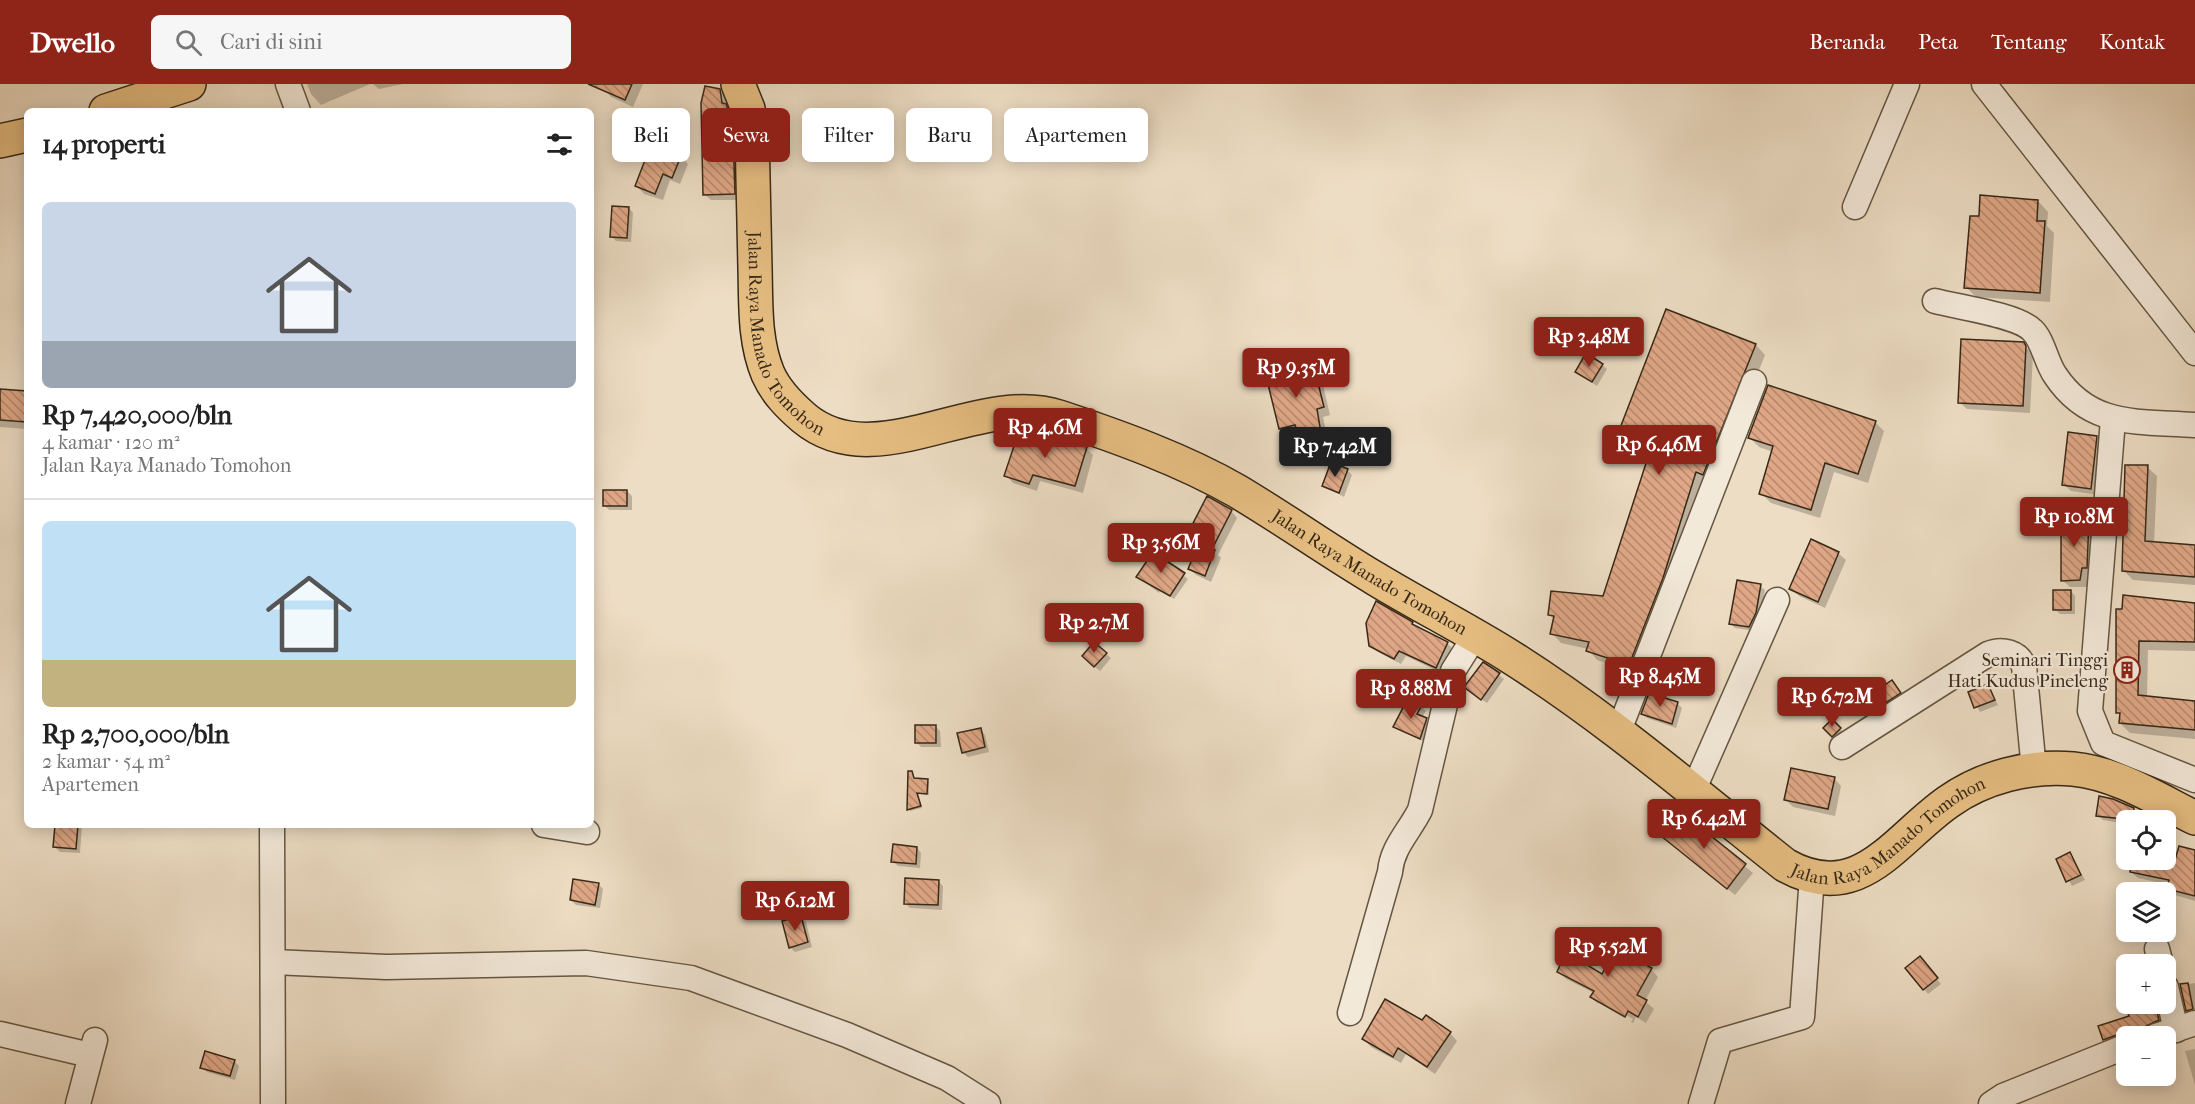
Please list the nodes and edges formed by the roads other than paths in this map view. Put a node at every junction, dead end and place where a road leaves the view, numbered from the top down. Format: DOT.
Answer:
graph roads {
  1 [pos="189,84"];
  2 [pos="288,84"];
  3 [pos="738,84"];
  4 [pos="1907,84"];
  5 [pos="1984,84"];
  6 [pos="115,108"];
  7 [pos="297,108"];
  8 [pos="24,136"];
  9 [pos="0,141"];
  10 [pos="1855,207"];
  11 [pos="1935,301"];
  12 [pos="2195,353"];
  13 [pos="1754,382"];
  14 [pos="2113,419"];
  15 [pos="2195,425"];
  16 [pos="1777,600"];
  17 [pos="1475,636"];
  18 [pos="1618,734"];
  19 [pos="1842,747"];
  20 [pos="2034,770"];
  21 [pos="2195,780"];
  22 [pos="1693,792"];
  23 [pos="2195,818"];
  24 [pos="272,828"];
  25 [pos="562,828"];
  26 [pos="587,832"];
  27 [pos="1812,876"];
  28 [pos="273,962"];
  29 [pos="1350,1013"];
  30 [pos="0,1034"];
  31 [pos="2116,1051"];
  32 [pos="2000,1101"];
  33 [pos="78,1104"];
  34 [pos="273,1104"];
  35 [pos="988,1104"];
  36 [pos="1701,1104"];
  1 -- 6 [label="highway"];
  2 -- 7 [label="street"];
  3 -- 17 [label="highway, Jalan Raya Manado Tomohon"];
  4 -- 10 [label="street"];
  5 -- 12 [label="street"];
  8 -- 9 [label="highway"];
  11 -- 14 [label="street"];
  13 -- 18 [label="street"];
  14 -- 15 [label="street"];
  14 -- 21 [label="street"];
  16 -- 22 [label="street"];
  17 -- 18 [label="highway, Jalan Raya Manado Tomohon"];
  17 -- 29 [label="street"];
  18 -- 22 [label="highway, Jalan Raya Manado Tomohon"];
  19 -- 20 [label="street"];
  20 -- 23 [label="highway, Jalan Raya Manado Tomohon"];
  20 -- 27 [label="highway, Jalan Raya Manado Tomohon"];
  22 -- 27 [label="highway, Jalan Raya Manado Tomohon"];
  24 -- 28 [label="street"];
  25 -- 26 [label="street"];
  27 -- 36 [label="street"];
  28 -- 34 [label="street"];
  28 -- 35 [label="street"];
  30 -- 33 [label="street"];
  31 -- 32 [label="street"];
}
